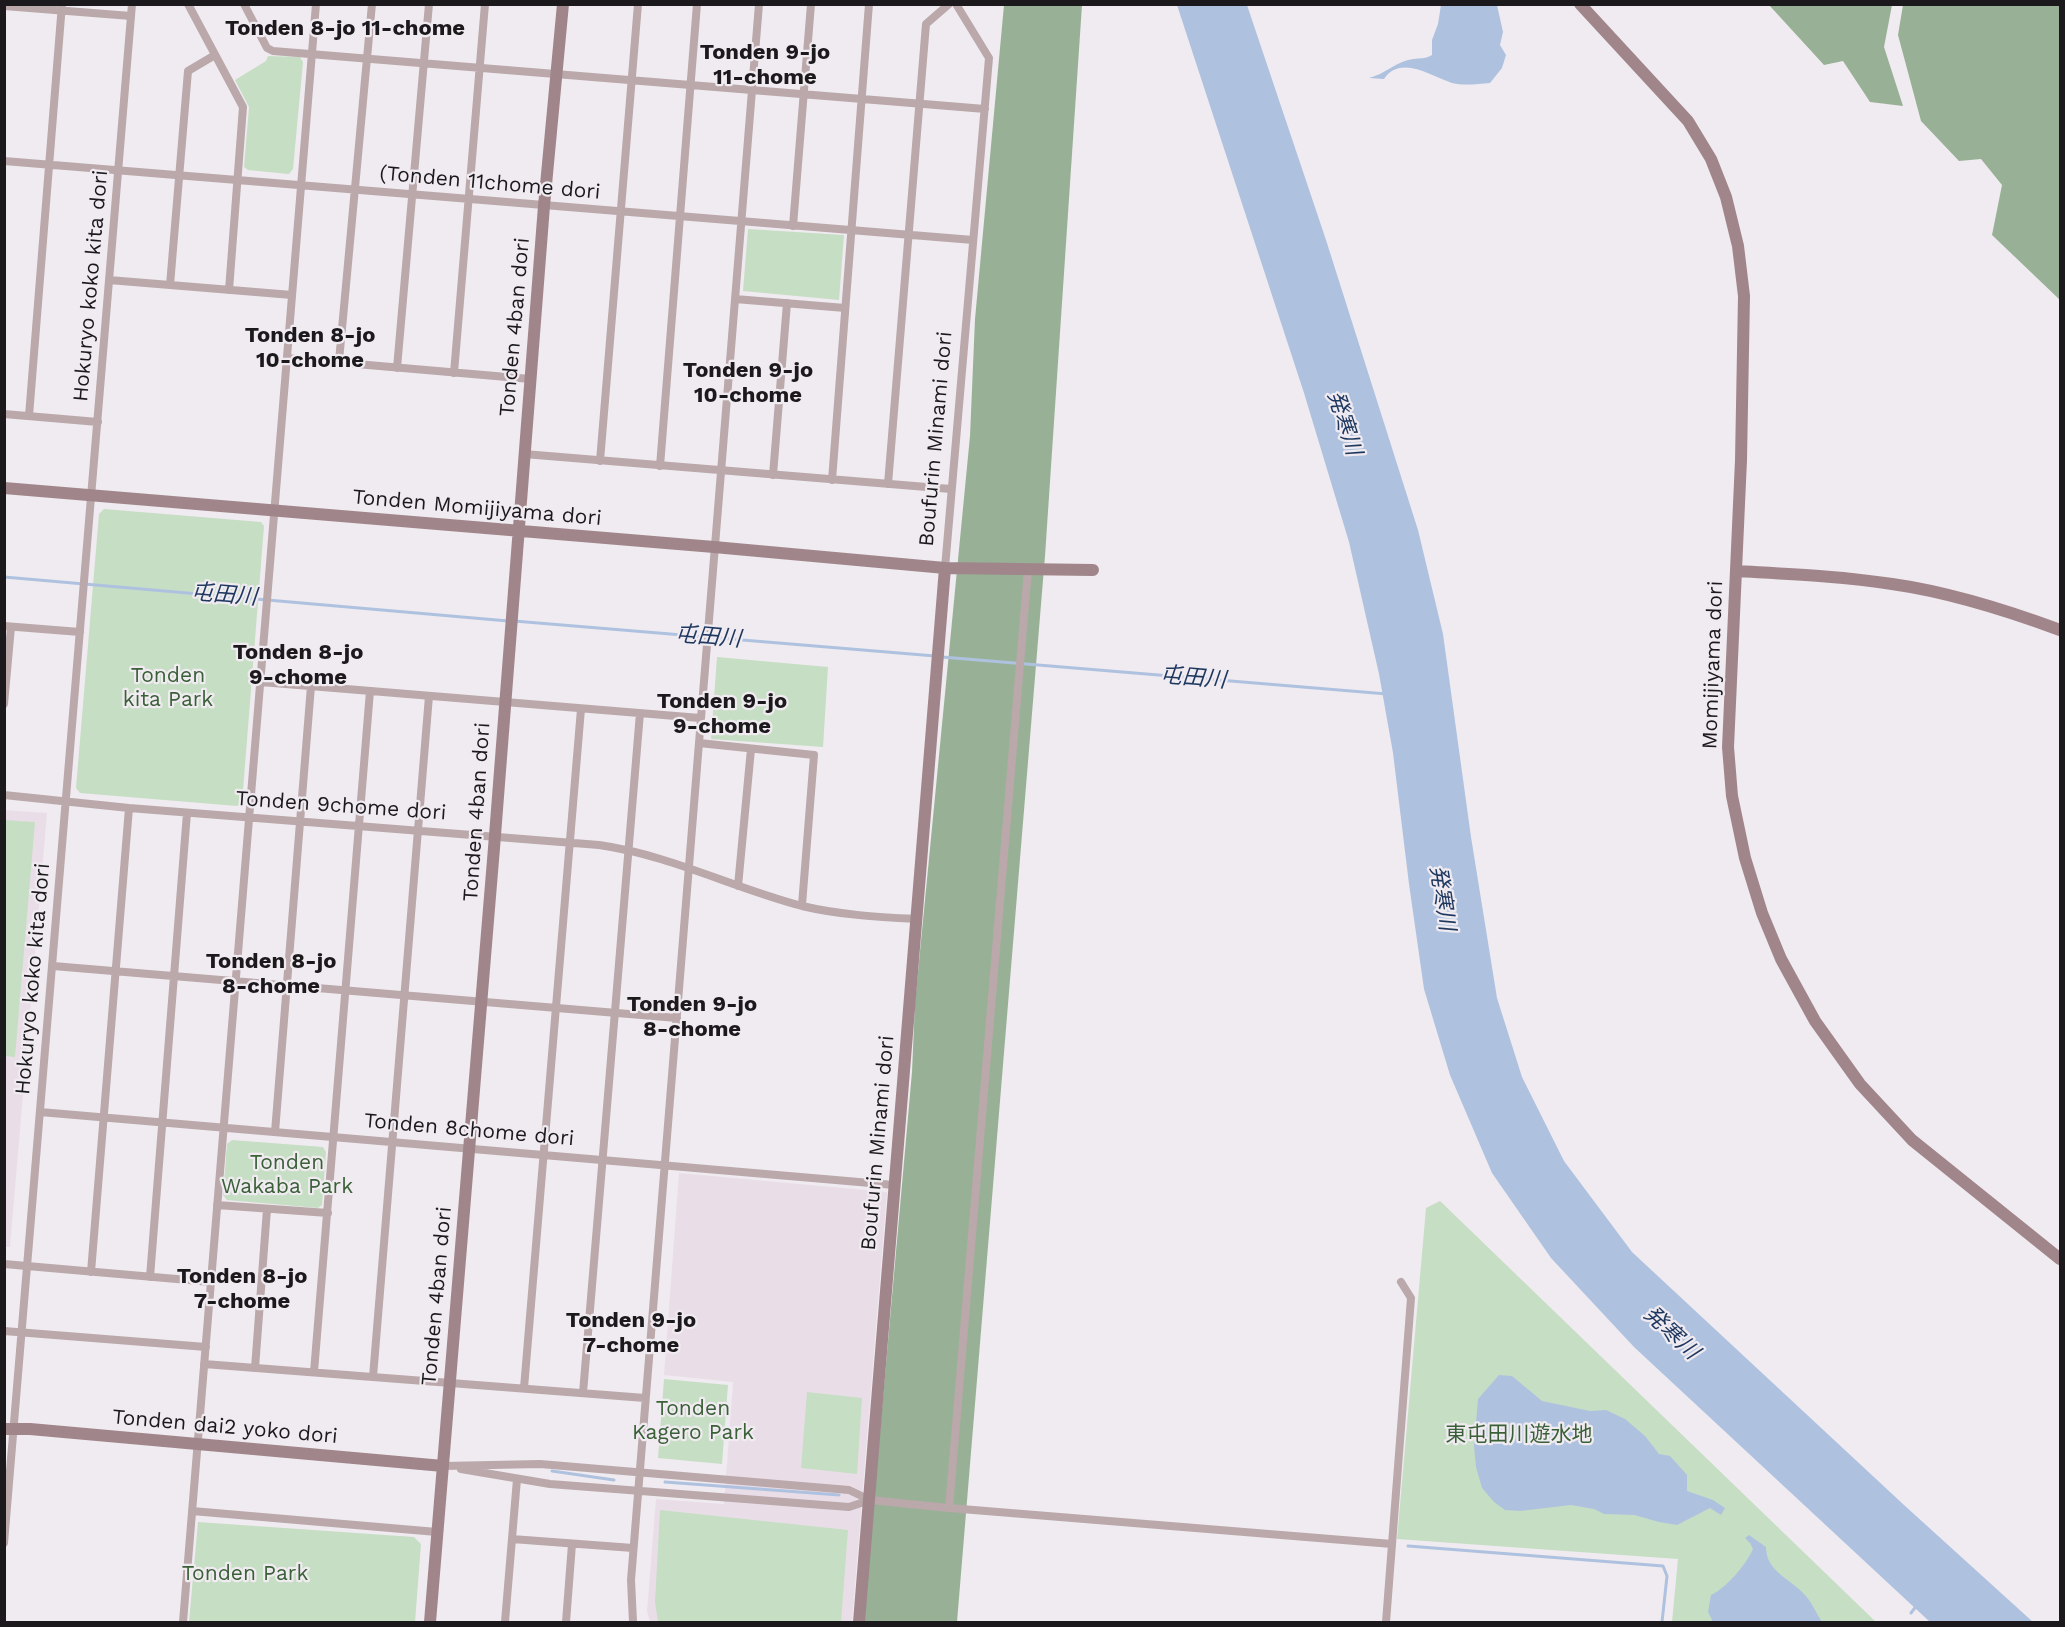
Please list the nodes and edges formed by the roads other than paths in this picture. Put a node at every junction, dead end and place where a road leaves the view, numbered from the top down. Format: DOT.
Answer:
graph roads {
  1 [pos="132,4"];
  2 [pos="188,4"];
  3 [pos="244,4"];
  4 [pos="316,4"];
  5 [pos="372,4"];
  6 [pos="429,4"];
  7 [pos="485,4"];
  8 [pos="563,4"];
  9 [pos="638,4"];
  10 [pos="698,4"];
  11 [pos="759,4"];
  12 [pos="811,4"];
  13 [pos="869,4"];
  14 [pos="949,4"];
  15 [pos="956,4"];
  16 [pos="1580,4"];
  17 [pos="4,6"];
  18 [pos="62,8"];
  19 [pos="131,16"];
  20 [pos="312,54"];
  21 [pos="215,55"];
  22 [pos="367,58"];
  23 [pos="424,63"];
  24 [pos="480,67"];
  25 [pos="557,74"];
  26 [pos="632,80"];
  27 [pos="691,85"];
  28 [pos="752,90"];
  29 [pos="804,94"];
  30 [pos="862,99"];
  31 [pos="920,104"];
  32 [pos="985,109"];
  33 [pos="4,161"];
  34 [pos="50,165"];
  35 [pos="118,171"];
  36 [pos="179,176"];
  37 [pos="238,181"];
  38 [pos="301,186"];
  39 [pos="355,190"];
  40 [pos="411,195"];
  41 [pos="468,200"];
  42 [pos="544,206"];
  43 [pos="621,212"];
  44 [pos="681,217"];
  45 [pos="742,221"];
  46 [pos="793,226"];
  47 [pos="851,230"];
  48 [pos="909,235"];
  49 [pos="973,240"];
  50 [pos="109,280"];
  51 [pos="170,285"];
  52 [pos="228,290"];
  53 [pos="292,295"];
  54 [pos="735,299"];
  55 [pos="787,303"];
  56 [pos="845,308"];
  57 [pos="287,358"];
  58 [pos="339,361"];
  59 [pos="398,369"];
  60 [pos="454,373"];
  61 [pos="530,378"];
  62 [pos="4,414"];
  63 [pos="29,416"];
  64 [pos="98,422"];
  65 [pos="524,454"];
  66 [pos="600,461"];
  67 [pos="660,466"];
  68 [pos="721,471"];
  69 [pos="773,475"];
  70 [pos="832,480"];
  71 [pos="888,484"];
  72 [pos="4,488"];
  73 [pos="951,489"];
  74 [pos="92,495"];
  75 [pos="275,511"];
  76 [pos="518,532"];
  77 [pos="714,547"];
  78 [pos="945,568"];
  79 [pos="1028,569"];
  80 [pos="1092,570"];
  81 [pos="1736,572"];
  82 [pos="8,627"];
  83 [pos="2061,630"];
  84 [pos="80,632"];
  85 [pos="261,682"];
  86 [pos="311,686"];
  87 [pos="370,691"];
  88 [pos="429,696"];
  89 [pos="505,702"];
  90 [pos="4,704"];
  91 [pos="581,709"];
  92 [pos="640,713"];
  93 [pos="700,718"];
  94 [pos="699,743"];
  95 [pos="751,748"];
  96 [pos="4,795"];
  97 [pos="66,802"];
  98 [pos="129,808"];
  99 [pos="187,813"];
  100 [pos="249,817"];
  101 [pos="299,821"];
  102 [pos="360,826"];
  103 [pos="418,831"];
  104 [pos="495,837"];
  105 [pos="569,842"];
  106 [pos="628,849"];
  107 [pos="689,867"];
  108 [pos="738,886"];
  109 [pos="802,905"];
  110 [pos="917,919"];
  111 [pos="53,966"];
  112 [pos="116,971"];
  113 [pos="174,976"];
  114 [pos="236,981"];
  115 [pos="287,985"];
  116 [pos="346,990"];
  117 [pos="404,995"];
  118 [pos="481,1001"];
  119 [pos="555,1008"];
  120 [pos="614,1012"];
  121 [pos="677,1018"];
  122 [pos="40,1112"];
  123 [pos="104,1118"];
  124 [pos="162,1123"];
  125 [pos="224,1128"];
  126 [pos="274,1132"];
  127 [pos="334,1137"];
  128 [pos="392,1142"];
  129 [pos="469,1149"];
  130 [pos="543,1155"];
  131 [pos="603,1159"];
  132 [pos="665,1166"];
  133 [pos="894,1185"];
  134 [pos="217,1205"];
  135 [pos="267,1209"];
  136 [pos="328,1213"];
  137 [pos="2061,1259"];
  138 [pos="4,1264"];
  139 [pos="27,1266"];
  140 [pos="91,1272"];
  141 [pos="150,1277"];
  142 [pos="211,1282"];
  143 [pos="1401,1282"];
  144 [pos="4,1331"];
  145 [pos="21,1332"];
  146 [pos="206,1347"];
  147 [pos="204,1364"];
  148 [pos="255,1368"];
  149 [pos="314,1372"];
  150 [pos="373,1377"];
  151 [pos="450,1383"];
  152 [pos="524,1388"];
  153 [pos="584,1393"];
  154 [pos="645,1398"];
  155 [pos="9,1430"];
  156 [pos="198,1445"];
  157 [pos="443,1466"];
  158 [pos="639,1472"];
  159 [pos="517,1479"];
  160 [pos="638,1492"];
  161 [pos="870,1500"];
  162 [pos="949,1508"];
  163 [pos="192,1511"];
  164 [pos="5,1522"];
  165 [pos="437,1532"];
  166 [pos="512,1539"];
  167 [pos="4,1543"];
  168 [pos="572,1544"];
  169 [pos="1392,1544"];
  170 [pos="633,1548"];
  171 [pos="183,1623"];
  172 [pos="430,1623"];
  173 [pos="505,1623"];
  174 [pos="566,1623"];
  175 [pos="633,1623"];
  176 [pos="859,1623"];
  177 [pos="1386,1623"];
  1 -- 19 [label="street, Hokuryo koko kita dori"];
  2 -- 21 [label="street"];
  3 -- 20 [label="street"];
  4 -- 20 [label="street"];
  5 -- 22 [label="street"];
  6 -- 23 [label="street"];
  7 -- 24 [label="street"];
  8 -- 25 [label="street, Tonden 4ban dori"];
  9 -- 26 [label="street"];
  10 -- 27 [label="street"];
  11 -- 28 [label="street"];
  12 -- 29 [label="street"];
  13 -- 30 [label="street"];
  14 -- 31 [label="street"];
  15 -- 32 [label="street, Boufurin Minami dori"];
  16 -- 81 [label="street, Momijiyama dori"];
  17 -- 18 [label="street"];
  18 -- 19 [label="street"];
  18 -- 34 [label="street"];
  19 -- 35 [label="street, Hokuryo koko kita dori"];
  20 -- 22 [label="street"];
  20 -- 38 [label="street"];
  21 -- 36 [label="street"];
  21 -- 37 [label="street"];
  22 -- 23 [label="street"];
  22 -- 39 [label="street"];
  23 -- 24 [label="street"];
  23 -- 40 [label="street"];
  24 -- 25 [label="street"];
  24 -- 41 [label="street"];
  25 -- 26 [label="street"];
  25 -- 42 [label="street, Tonden 4ban dori"];
  26 -- 27 [label="street"];
  26 -- 43 [label="street"];
  27 -- 28 [label="street"];
  27 -- 44 [label="street"];
  28 -- 29 [label="street"];
  28 -- 45 [label="street"];
  29 -- 30 [label="street"];
  29 -- 46 [label="street"];
  30 -- 31 [label="street"];
  30 -- 47 [label="street"];
  31 -- 32 [label="street"];
  31 -- 48 [label="street"];
  32 -- 49 [label="street, Boufurin Minami dori"];
  33 -- 34 [label="street, (Tonden 11chome dori"];
  34 -- 35 [label="street, (Tonden 11chome dori"];
  34 -- 63 [label="street"];
  35 -- 36 [label="street, (Tonden 11chome dori"];
  35 -- 50 [label="street, Hokuryo koko kita dori"];
  36 -- 37 [label="street, (Tonden 11chome dori"];
  36 -- 51 [label="street"];
  37 -- 38 [label="street, (Tonden 11chome dori"];
  37 -- 52 [label="street"];
  38 -- 39 [label="street, (Tonden 11chome dori"];
  38 -- 53 [label="street"];
  39 -- 40 [label="street, (Tonden 11chome dori"];
  39 -- 58 [label="street"];
  40 -- 41 [label="street, (Tonden 11chome dori"];
  40 -- 59 [label="street"];
  41 -- 42 [label="street, (Tonden 11chome dori"];
  41 -- 60 [label="street"];
  42 -- 43 [label="street, (Tonden 11chome dori"];
  42 -- 61 [label="street, Tonden 4ban dori"];
  43 -- 44 [label="street, (Tonden 11chome dori"];
  43 -- 66 [label="street"];
  44 -- 45 [label="street, (Tonden 11chome dori"];
  44 -- 67 [label="street"];
  45 -- 46 [label="street, (Tonden 11chome dori"];
  45 -- 54 [label="street"];
  46 -- 47 [label="street, (Tonden 11chome dori"];
  47 -- 48 [label="street, (Tonden 11chome dori"];
  47 -- 56 [label="street"];
  48 -- 49 [label="street, (Tonden 11chome dori"];
  48 -- 71 [label="street"];
  49 -- 73 [label="street, Boufurin Minami dori"];
  50 -- 51 [label="street"];
  50 -- 64 [label="street, Hokuryo koko kita dori"];
  51 -- 52 [label="street"];
  52 -- 53 [label="street"];
  53 -- 57 [label="street"];
  54 -- 55 [label="street"];
  54 -- 68 [label="street"];
  55 -- 56 [label="street"];
  55 -- 69 [label="street"];
  56 -- 70 [label="street"];
  57 -- 58 [label="street"];
  57 -- 75 [label="street"];
  58 -- 59 [label="street"];
  59 -- 60 [label="street"];
  60 -- 61 [label="street"];
  61 -- 65 [label="street, Tonden 4ban dori"];
  62 -- 63 [label="street"];
  63 -- 64 [label="street"];
  64 -- 74 [label="street, Hokuryo koko kita dori"];
  65 -- 66 [label="street"];
  65 -- 76 [label="street, Tonden 4ban dori"];
  66 -- 67 [label="street"];
  67 -- 68 [label="street"];
  68 -- 69 [label="street"];
  68 -- 77 [label="street"];
  69 -- 70 [label="street"];
  70 -- 71 [label="street"];
  71 -- 73 [label="street"];
  72 -- 74 [label="street, Tonden Momijiyama dori"];
  73 -- 78 [label="street, Boufurin Minami dori"];
  74 -- 75 [label="street, Tonden Momijiyama dori"];
  74 -- 84 [label="street, Hokuryo koko kita dori"];
  75 -- 76 [label="street, Tonden Momijiyama dori"];
  75 -- 85 [label="street"];
  76 -- 77 [label="street, Tonden Momijiyama dori"];
  76 -- 89 [label="street, Tonden 4ban dori"];
  77 -- 78 [label="street, Tonden Momijiyama dori"];
  77 -- 93 [label="street"];
  78 -- 79 [label="street, Tonden Momijiyama dori"];
  78 -- 110 [label="street, Boufurin Minami dori"];
  79 -- 80 [label="street, Tonden Momijiyama dori"];
  79 -- 162 [label="street"];
  81 -- 83 [label="street"];
  81 -- 137 [label="street, Momijiyama dori"];
  82 -- 84 [label="street"];
  82 -- 90 [label="street"];
  84 -- 97 [label="street, Hokuryo koko kita dori"];
  85 -- 86 [label="street"];
  85 -- 100 [label="street"];
  86 -- 87 [label="street"];
  86 -- 101 [label="street"];
  87 -- 88 [label="street"];
  87 -- 102 [label="street"];
  88 -- 89 [label="street"];
  88 -- 103 [label="street"];
  89 -- 91 [label="street"];
  89 -- 104 [label="street, Tonden 4ban dori"];
  91 -- 92 [label="street"];
  91 -- 105 [label="street"];
  92 -- 93 [label="street"];
  92 -- 106 [label="street"];
  93 -- 94 [label="street"];
  94 -- 95 [label="street"];
  94 -- 107 [label="street"];
  95 -- 108 [label="street"];
  95 -- 109 [label="street"];
  96 -- 97 [label="street, Tonden 9chome dori"];
  97 -- 98 [label="street, Tonden 9chome dori"];
  97 -- 111 [label="street, Hokuryo koko kita dori"];
  98 -- 99 [label="street, Tonden 9chome dori"];
  98 -- 112 [label="street"];
  99 -- 100 [label="street, Tonden 9chome dori"];
  99 -- 113 [label="street"];
  100 -- 101 [label="street, Tonden 9chome dori"];
  100 -- 114 [label="street"];
  101 -- 102 [label="street, Tonden 9chome dori"];
  101 -- 115 [label="street"];
  102 -- 103 [label="street, Tonden 9chome dori"];
  102 -- 116 [label="street"];
  103 -- 104 [label="street, Tonden 9chome dori"];
  103 -- 117 [label="street"];
  104 -- 105 [label="street, Tonden 9chome dori"];
  104 -- 118 [label="street, Tonden 4ban dori"];
  105 -- 106 [label="street, Tonden 9chome dori"];
  105 -- 119 [label="street"];
  106 -- 107 [label="street, Tonden 9chome dori"];
  106 -- 120 [label="street"];
  107 -- 108 [label="street, Tonden 9chome dori"];
  107 -- 121 [label="street"];
  108 -- 109 [label="street, Tonden 9chome dori"];
  109 -- 110 [label="street, Tonden 9chome dori"];
  110 -- 133 [label="street, Boufurin Minami dori"];
  111 -- 112 [label="street"];
  111 -- 122 [label="street, Hokuryo koko kita dori"];
  112 -- 113 [label="street"];
  112 -- 123 [label="street"];
  113 -- 114 [label="street"];
  113 -- 124 [label="street"];
  114 -- 115 [label="street"];
  114 -- 125 [label="street"];
  115 -- 116 [label="street"];
  115 -- 126 [label="street"];
  116 -- 117 [label="street"];
  116 -- 127 [label="street"];
  117 -- 118 [label="street"];
  117 -- 128 [label="street"];
  118 -- 119 [label="street"];
  118 -- 129 [label="street, Tonden 4ban dori"];
  119 -- 120 [label="street"];
  119 -- 130 [label="street"];
  120 -- 121 [label="street"];
  120 -- 131 [label="street"];
  121 -- 132 [label="street"];
  122 -- 123 [label="street, Tonden 8chome dori"];
  122 -- 139 [label="street, Hokuryo koko kita dori"];
  123 -- 124 [label="street, Tonden 8chome dori"];
  123 -- 140 [label="street"];
  124 -- 125 [label="street, Tonden 8chome dori"];
  124 -- 141 [label="street"];
  125 -- 126 [label="street, Tonden 8chome dori"];
  125 -- 134 [label="street"];
  126 -- 127 [label="street, Tonden 8chome dori"];
  127 -- 128 [label="street, Tonden 8chome dori"];
  127 -- 136 [label="street"];
  128 -- 129 [label="street, Tonden 8chome dori"];
  128 -- 150 [label="street"];
  129 -- 130 [label="street, Tonden 8chome dori"];
  129 -- 151 [label="street, Tonden 4ban dori"];
  130 -- 131 [label="street, Tonden 8chome dori"];
  130 -- 152 [label="street"];
  131 -- 132 [label="street, Tonden 8chome dori"];
  131 -- 153 [label="street"];
  132 -- 133 [label="street, Tonden 8chome dori"];
  132 -- 154 [label="street"];
  133 -- 161 [label="street, Boufurin Minami dori"];
  134 -- 135 [label="street"];
  134 -- 142 [label="street"];
  135 -- 136 [label="street"];
  135 -- 148 [label="street"];
  136 -- 149 [label="street"];
  138 -- 139 [label="street"];
  139 -- 140 [label="street"];
  139 -- 145 [label="street, Hokuryo koko kita dori"];
  140 -- 141 [label="street"];
  141 -- 142 [label="street"];
  142 -- 146 [label="street"];
  143 -- 169 [label="street"];
  144 -- 145 [label="street"];
  145 -- 146 [label="street"];
  145 -- 155 [label="street, Hokuryo koko kita dori"];
  146 -- 147 [label="street"];
  147 -- 148 [label="street"];
  147 -- 156 [label="street"];
  148 -- 149 [label="street"];
  149 -- 150 [label="street"];
  150 -- 151 [label="street"];
  151 -- 152 [label="street"];
  151 -- 157 [label="street, Tonden 4ban dori"];
  152 -- 153 [label="street"];
  153 -- 154 [label="street"];
  154 -- 158 [label="street"];
  155 -- 156 [label="street, Tonden dai2 yoko dori"];
  155 -- 164 [label="street, Hokuryo koko kita dori"];
  156 -- 157 [label="street, Tonden dai2 yoko dori"];
  156 -- 163 [label="street"];
  157 -- 158 [label="street"];
  157 -- 159 [label="street"];
  157 -- 165 [label="street, Tonden 4ban dori"];
  158 -- 160 [label="street"];
  158 -- 161 [label="street"];
  159 -- 160 [label="street"];
  159 -- 166 [label="street"];
  160 -- 161 [label="street"];
  160 -- 170 [label="street"];
  161 -- 162 [label="street"];
  161 -- 176 [label="street, Boufurin Minami dori"];
  162 -- 169 [label="street"];
  163 -- 165 [label="street"];
  163 -- 171 [label="street"];
  164 -- 167 [label="street, Hokuryo koko kita dori"];
  165 -- 172 [label="street, Tonden 4ban dori"];
  166 -- 168 [label="street"];
  166 -- 173 [label="street"];
  168 -- 170 [label="street"];
  168 -- 174 [label="street"];
  169 -- 177 [label="street"];
  170 -- 175 [label="street"];
}
